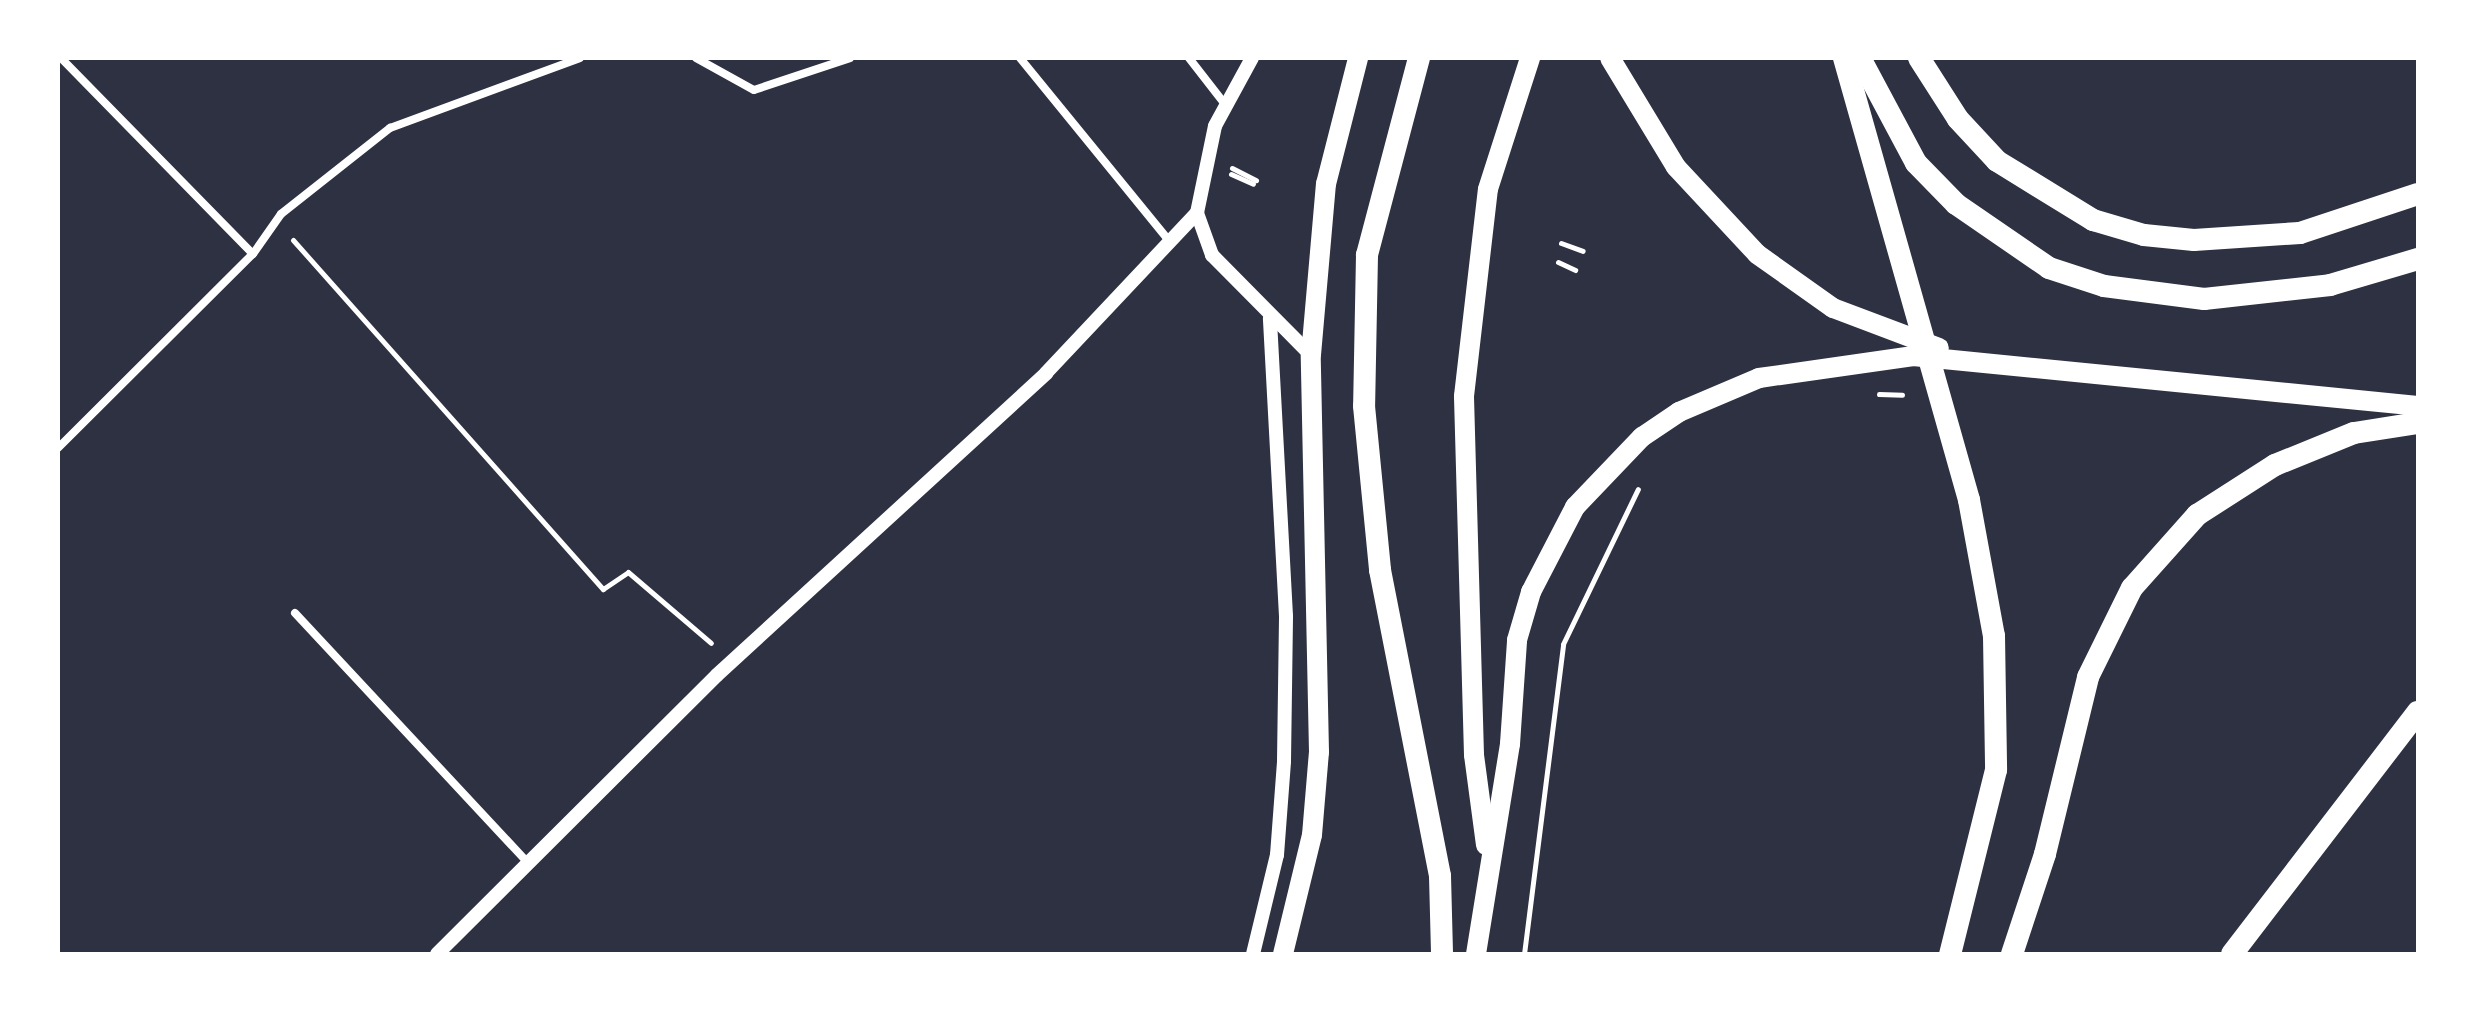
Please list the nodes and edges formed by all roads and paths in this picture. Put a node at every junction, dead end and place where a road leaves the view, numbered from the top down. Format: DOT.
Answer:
graph roads {
  1 [pos="61,58"];
  2 [pos="696,58"];
  3 [pos="850,58"];
  4 [pos="1020,58"];
  5 [pos="1189,58"];
  6 [pos="1252,58"];
  7 [pos="1358,58"];
  8 [pos="1419,58"];
  9 [pos="1530,58"];
  10 [pos="1610,58"];
  11 [pos="1844,58"];
  12 [pos="1860,58"];
  13 [pos="1919,58"];
  14 [pos="575,59"];
  15 [pos="1224,103"];
  16 [pos="1221,163"];
  17 [pos="1256,180"];
  18 [pos="2418,194"];
  19 [pos="1197,213"];
  20 [pos="281,214"];
  21 [pos="1169,241"];
  22 [pos="1561,243"];
  23 [pos="1583,251"];
  24 [pos="253,254"];
  25 [pos="2418,259"];
  26 [pos="1558,262"];
  27 [pos="1575,270"];
  28 [pos="1270,318"];
  29 [pos="1311,355"];
  30 [pos="1990,359"];
  31 [pos="1872,394"];
  32 [pos="1902,395"];
  33 [pos="2418,406"];
  34 [pos="2418,423"];
  35 [pos="58,448"];
  36 [pos="1642,482"];
  37 [pos="295,613"];
  38 [pos="731,662"];
  39 [pos="2418,712"];
  40 [pos="528,863"];
  41 [pos="1489,869"];
  42 [pos="437,954"];
  43 [pos="1253,954"];
  44 [pos="1283,954"];
  45 [pos="1442,954"];
  46 [pos="1476,954"];
  47 [pos="1524,954"];
  48 [pos="1950,954"];
  49 [pos="2012,954"];
  50 [pos="2232,954"];
  1 -- 24 [label="street"];
  2 -- 3 [label="street"];
  4 -- 21 [label="street"];
  5 -- 15 [label="street"];
  6 -- 15 [label="street"];
  7 -- 29 [label="main road"];
  8 -- 45 [label="highway"];
  9 -- 41 [label="main road"];
  10 -- 30 [label="main road"];
  11 -- 48 [label="highway"];
  12 -- 25 [label="highway"];
  13 -- 18 [label="highway"];
  14 -- 20 [label="street"];
  15 -- 19 [label="street"];
  16 -- 17 [label="path"];
  19 -- 21 [label="street"];
  19 -- 28 [label="street"];
  20 -- 24 [label="street"];
  20 -- 38 [label="path"];
  21 -- 38 [label="street"];
  22 -- 23 [label="path"];
  24 -- 35 [label="street"];
  26 -- 27 [label="path"];
  28 -- 29 [label="street"];
  28 -- 43 [label="street"];
  29 -- 44 [label="main road"];
  30 -- 33 [label="main road"];
  30 -- 41 [label="main road"];
  31 -- 32 [label="path"];
  34 -- 49 [label="highway"];
  36 -- 47 [label="path"];
  37 -- 40 [label="street"];
  38 -- 40 [label="street"];
  39 -- 50 [label="highway"];
  40 -- 42 [label="street"];
  41 -- 46 [label="main road"];
}
